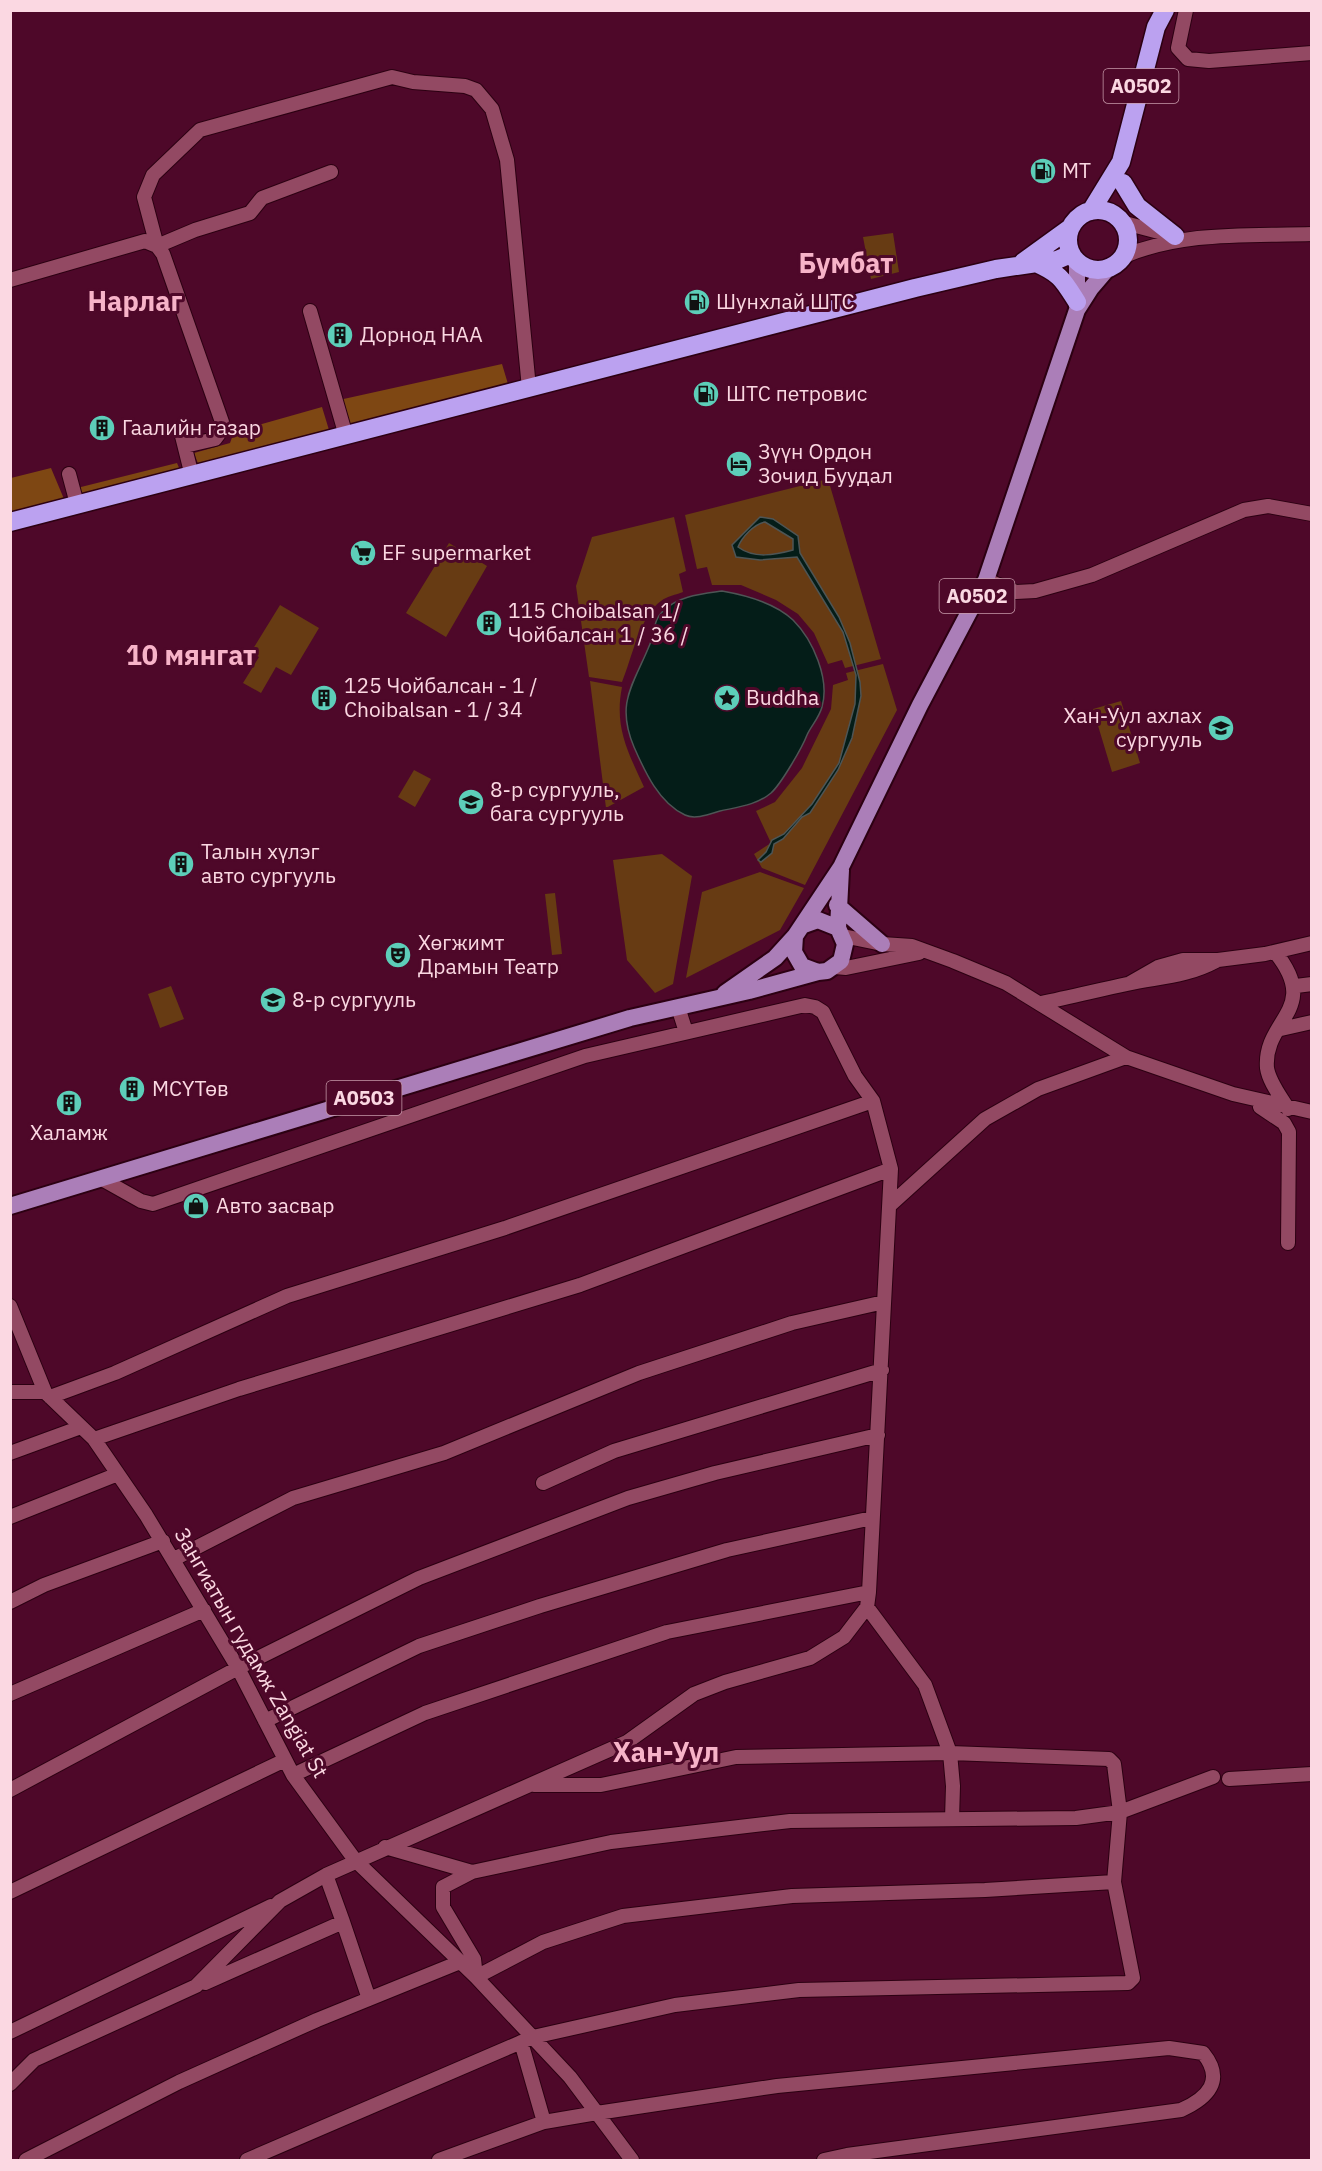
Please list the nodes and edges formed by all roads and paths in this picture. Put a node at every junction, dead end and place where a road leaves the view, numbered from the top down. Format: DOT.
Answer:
graph roads {
  1 [pos="1186,10"];
  2 [pos="1157,16"];
  3 [pos="1311,53"];
  4 [pos="1121,162"];
  5 [pos="331,172"];
  6 [pos="1123,183"];
  7 [pos="1091,211"];
  8 [pos="1118,219"];
  9 [pos="1070,228"];
  10 [pos="1311,234"];
  11 [pos="1179,237"];
  12 [pos="158,246"];
  13 [pos="1074,258"];
  14 [pos="1116,262"];
  15 [pos="1036,263"];
  16 [pos="1016,266"];
  17 [pos="10,280"];
  18 [pos="1077,306"];
  19 [pos="310,312"];
  20 [pos="529,387"];
  21 [pos="346,436"];
  22 [pos="69,474"];
  23 [pos="192,476"];
  24 [pos="78,504"];
  25 [pos="1311,514"];
  26 [pos="10,522"];
  27 [pos="986,580"];
  28 [pos="841,867"];
  29 [pos="837,905"];
  30 [pos="800,930"];
  31 [pos="841,932"];
  32 [pos="1311,943"];
  33 [pos="882,944"];
  34 [pos="1275,952"];
  35 [pos="936,955"];
  36 [pos="835,967"];
  37 [pos="818,972"];
  38 [pos="1311,984"];
  39 [pos="1296,986"];
  40 [pos="719,998"];
  41 [pos="1041,1003"];
  42 [pos="678,1007"];
  43 [pos="1311,1022"];
  44 [pos="1281,1029"];
  45 [pos="686,1032"];
  46 [pos="1126,1057"];
  47 [pos="1233,1094"];
  48 [pos="873,1101"];
  49 [pos="1288,1108"];
  50 [pos="1311,1112"];
  51 [pos="891,1169"];
  52 [pos="100,1178"];
  53 [pos="10,1206"];
  54 [pos="889,1206"];
  55 [pos="1288,1243"];
  56 [pos="884,1302"];
  57 [pos="10,1306"];
  58 [pos="882,1370"];
  59 [pos="45,1391"];
  60 [pos="10,1392"];
  61 [pos="81,1427"];
  62 [pos="878,1435"];
  63 [pos="94,1439"];
  64 [pos="10,1453"];
  65 [pos="118,1474"];
  66 [pos="543,1483"];
  67 [pos="10,1516"];
  68 [pos="872,1518"];
  69 [pos="163,1541"];
  70 [pos="174,1559"];
  71 [pos="869,1592"];
  72 [pos="10,1602"];
  73 [pos="867,1607"];
  74 [pos="204,1610"];
  75 [pos="238,1668"];
  76 [pos="10,1694"];
  77 [pos="265,1721"];
  78 [pos="950,1753"];
  79 [pos="285,1760"];
  80 [pos="1311,1774"];
  81 [pos="293,1775"];
  82 [pos="1213,1777"];
  83 [pos="1229,1779"];
  84 [pos="528,1786"];
  85 [pos="10,1790"];
  86 [pos="1120,1812"];
  87 [pos="952,1819"];
  88 [pos="385,1847"];
  89 [pos="355,1860"];
  90 [pos="472,1872"];
  91 [pos="326,1875"];
  92 [pos="1114,1882"];
  93 [pos="10,1892"];
  94 [pos="280,1901"];
  95 [pos="343,1922"];
  96 [pos="460,1962"];
  97 [pos="476,1977"];
  98 [pos="196,1986"];
  99 [pos="369,1998"];
  100 [pos="10,2032"];
  101 [pos="527,2040"];
  102 [pos="10,2084"];
  103 [pos="597,2113"];
  104 [pos="544,2122"];
  105 [pos="26,2160"];
  106 [pos="247,2160"];
  107 [pos="440,2160"];
  108 [pos="632,2160"];
  109 [pos="824,2160"];
  1 -- 3 [label="street"];
  2 -- 4 [label="highway, A0502"];
  4 -- 6 [label="highway, A0502"];
  4 -- 7 [label="highway, A0502"];
  5 -- 12 [label="street"];
  6 -- 8 [label="highway, A0502"];
  6 -- 11 [label="highway"];
  7 -- 8 [label="highway"];
  7 -- 9 [label="highway, A0502"];
  8 -- 11 [label="street"];
  8 -- 14 [label="highway, A0502"];
  9 -- 13 [label="highway, A0502"];
  9 -- 16 [label="highway"];
  10 -- 11 [label="street"];
  11 -- 14 [label="street"];
  12 -- 17 [label="street"];
  12 -- 20 [label="street"];
  12 -- 23 [label="street"];
  13 -- 14 [label="highway"];
  13 -- 15 [label="highway"];
  13 -- 18 [label="main road, A0502"];
  14 -- 18 [label="main road, A0502"];
  15 -- 16 [label="highway"];
  15 -- 18 [label="highway"];
  16 -- 20 [label="highway"];
  18 -- 27 [label="main road, A0502"];
  19 -- 21 [label="street"];
  20 -- 21 [label="highway"];
  21 -- 23 [label="highway"];
  22 -- 24 [label="street"];
  23 -- 24 [label="highway"];
  24 -- 26 [label="highway"];
  25 -- 27 [label="street"];
  27 -- 28 [label="main road, A0502"];
  28 -- 29 [label="main road, A0502"];
  28 -- 30 [label="main road, A0502"];
  29 -- 31 [label="main road, A0502"];
  29 -- 33 [label="main road"];
  30 -- 31 [label="main road"];
  30 -- 37 [label="main road"];
  30 -- 40 [label="main road, A0503"];
  31 -- 33 [label="street"];
  31 -- 36 [label="main road, A0502"];
  32 -- 34 [label="street"];
  33 -- 35 [label="street"];
  34 -- 39 [label="street"];
  34 -- 41 [label="street"];
  35 -- 36 [label="street"];
  35 -- 41 [label="street"];
  36 -- 37 [label="main road"];
  37 -- 40 [label="main road, A0503"];
  38 -- 39 [label="street"];
  39 -- 44 [label="street"];
  40 -- 42 [label="main road, A0503"];
  41 -- 46 [label="street"];
  42 -- 45 [label="street"];
  42 -- 52 [label="main road, A0503"];
  43 -- 44 [label="street"];
  44 -- 49 [label="street"];
  45 -- 48 [label="street"];
  45 -- 52 [label="street"];
  46 -- 47 [label="street"];
  46 -- 54 [label="street"];
  47 -- 49 [label="street"];
  47 -- 55 [label="street"];
  48 -- 51 [label="street"];
  48 -- 59 [label="street"];
  49 -- 50 [label="street"];
  51 -- 54 [label="street"];
  51 -- 63 [label="street"];
  52 -- 53 [label="main road, A0503"];
  54 -- 56 [label="street"];
  56 -- 58 [label="street"];
  56 -- 70 [label="street"];
  57 -- 59 [label="street, Зангиатын гудамж Zangiat St"];
  58 -- 62 [label="street"];
  58 -- 66 [label="street"];
  59 -- 60 [label="street"];
  59 -- 61 [label="street, Зангиатын гудамж Zangiat St"];
  61 -- 63 [label="street, Зангиатын гудамж Zangiat St"];
  61 -- 64 [label="street"];
  62 -- 68 [label="street"];
  62 -- 75 [label="street"];
  63 -- 65 [label="street, Зангиатын гудамж Zangiat St"];
  65 -- 67 [label="street"];
  65 -- 69 [label="street, Зангиатын гудамж Zangiat St"];
  68 -- 71 [label="street"];
  68 -- 77 [label="street"];
  69 -- 70 [label="street, Зангиатын гудамж Zangiat St"];
  69 -- 72 [label="street"];
  70 -- 74 [label="street, Зангиатын гудамж Zangiat St"];
  71 -- 73 [label="street"];
  71 -- 81 [label="street"];
  73 -- 78 [label="street"];
  73 -- 84 [label="street"];
  74 -- 75 [label="street, Зангиатын гудамж Zangiat St"];
  74 -- 76 [label="street"];
  75 -- 77 [label="street, Зангиатын гудамж Zangiat St"];
  75 -- 85 [label="street"];
  77 -- 79 [label="street, Зангиатын гудамж Zangiat St"];
  78 -- 84 [label="street"];
  78 -- 86 [label="street"];
  78 -- 87 [label="street"];
  79 -- 81 [label="street, Зангиатын гудамж Zangiat St"];
  79 -- 93 [label="street"];
  80 -- 83 [label="street"];
  81 -- 89 [label="street, Зангиатын гудамж Zangiat St"];
  82 -- 86 [label="street"];
  84 -- 88 [label="street"];
  86 -- 87 [label="street"];
  86 -- 92 [label="street"];
  87 -- 90 [label="street"];
  88 -- 89 [label="street"];
  88 -- 90 [label="street"];
  89 -- 91 [label="street"];
  89 -- 96 [label="street, Зангиатын гудамж Zangiat St"];
  90 -- 97 [label="street"];
  91 -- 94 [label="street"];
  91 -- 95 [label="street"];
  92 -- 97 [label="street"];
  92 -- 101 [label="street"];
  94 -- 98 [label="street"];
  94 -- 100 [label="street"];
  95 -- 98 [label="street"];
  95 -- 99 [label="street"];
  96 -- 97 [label="street, Зангиатын гудамж Zangiat St"];
  96 -- 99 [label="street"];
  97 -- 101 [label="street, Зангиатын гудамж Zangiat St"];
  98 -- 102 [label="street"];
  99 -- 105 [label="street"];
  101 -- 103 [label="street, Зангиатын гудамж Zangiat St"];
  101 -- 104 [label="street"];
  101 -- 106 [label="street"];
  103 -- 104 [label="street"];
  103 -- 108 [label="street, Зангиатын гудамж Zangiat St"];
  103 -- 109 [label="street"];
  104 -- 107 [label="street"];
}
